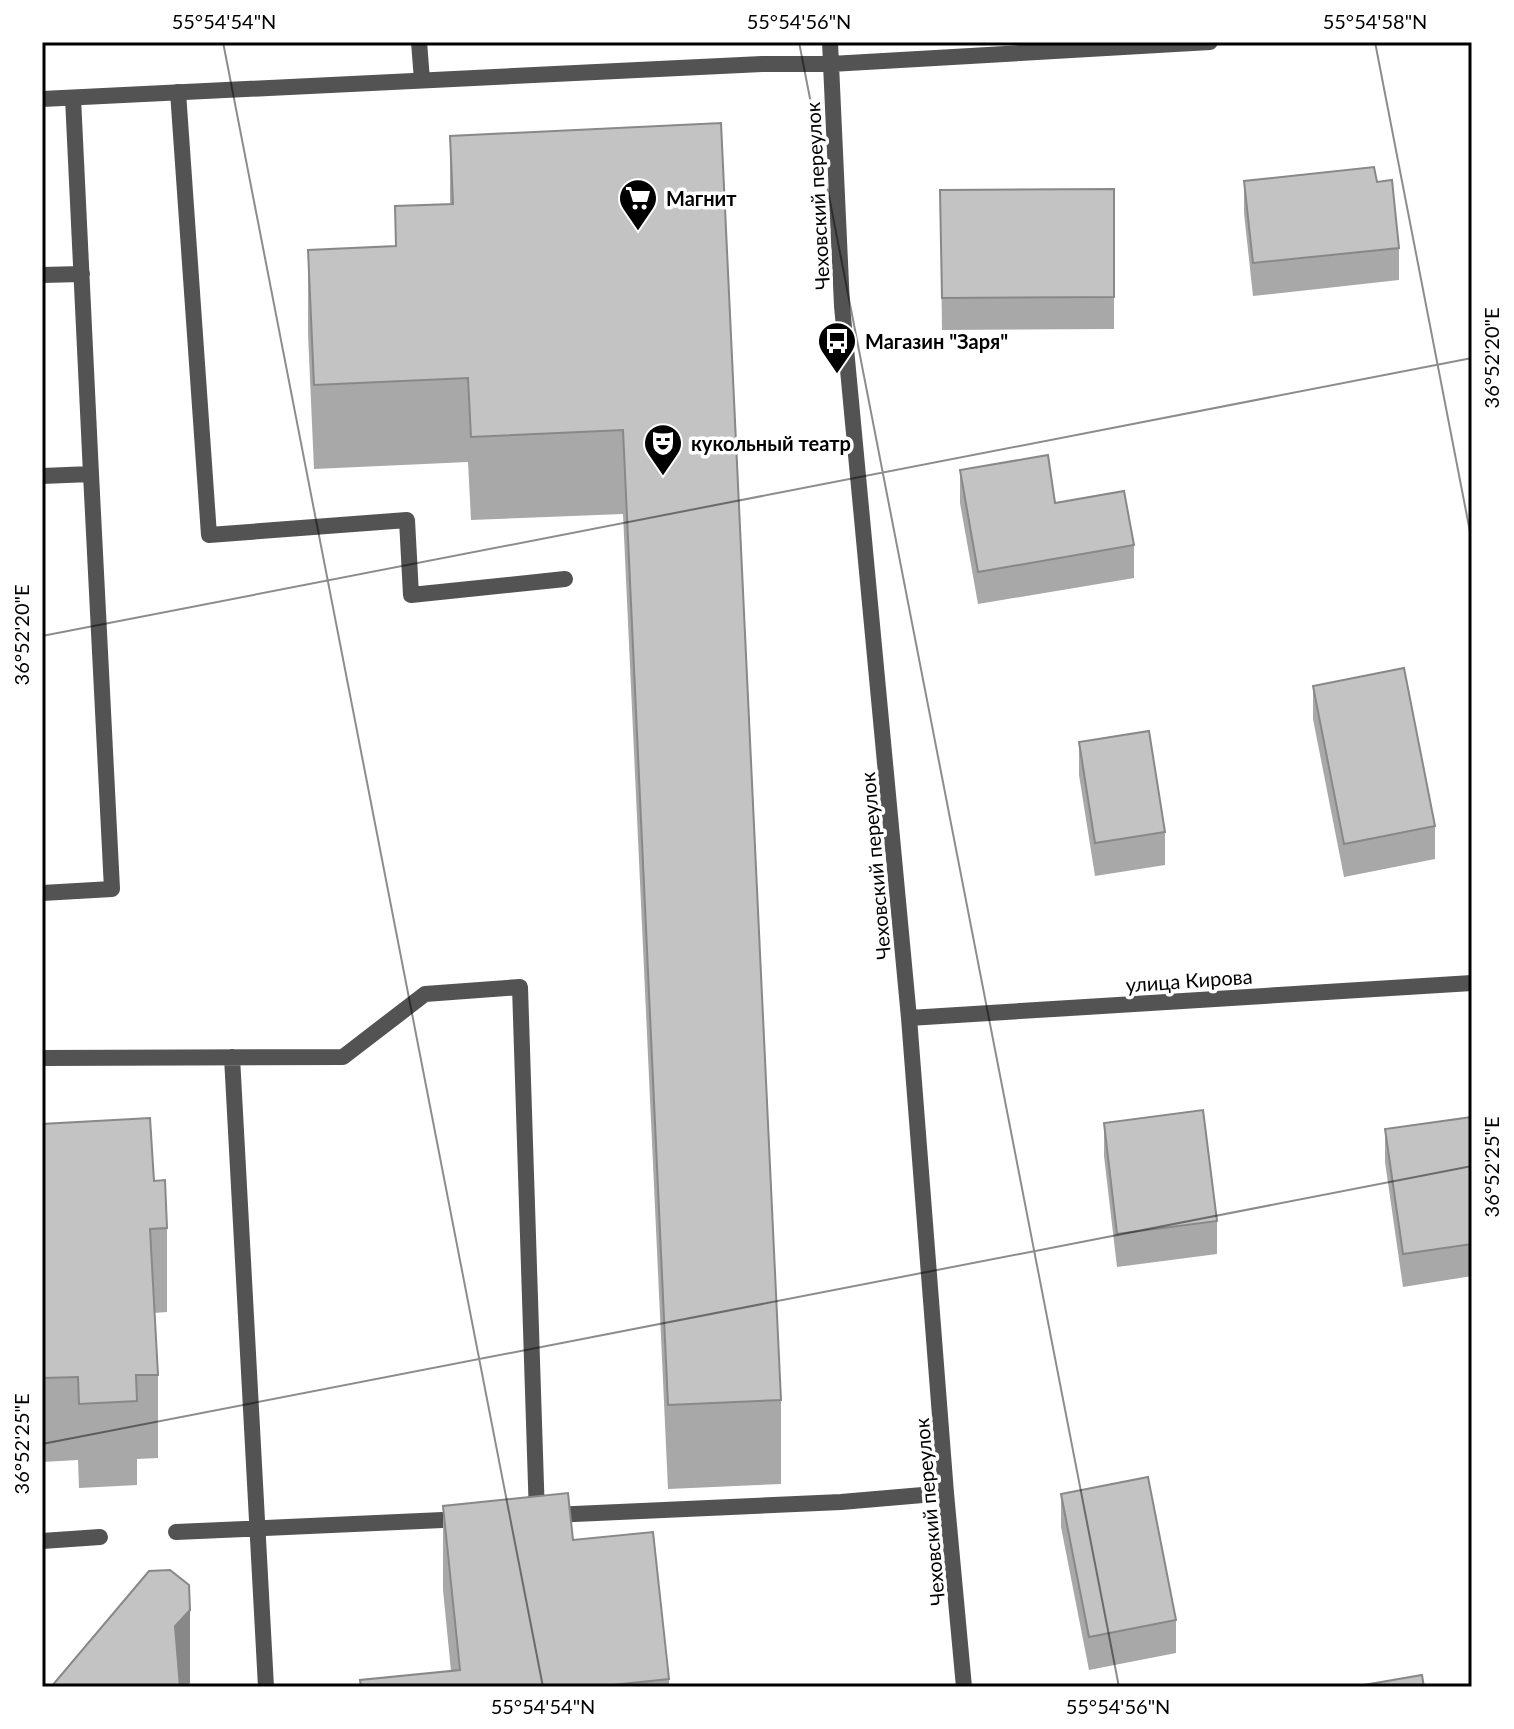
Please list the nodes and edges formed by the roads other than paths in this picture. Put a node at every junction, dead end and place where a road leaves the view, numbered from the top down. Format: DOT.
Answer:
graph roads {
  1 [pos="419,42"];
  2 [pos="830,42"];
  3 [pos="1210,42"];
  4 [pos="831,64"];
  5 [pos="422,80"];
  6 [pos="178,92"];
  7 [pos="73,98"];
  8 [pos="42,99"];
  9 [pos="82,274"];
  10 [pos="42,275"];
  11 [pos="91,474"];
  12 [pos="42,476"];
  13 [pos="565,579"];
  14 [pos="42,893"];
  15 [pos="1472,983"];
  16 [pos="909,1018"];
  17 [pos="232,1057"];
  18 [pos="42,1058"];
  19 [pos="946,1493"];
  20 [pos="475,1518"];
  21 [pos="258,1528"];
  22 [pos="176,1532"];
  23 [pos="100,1537"];
  24 [pos="42,1541"];
  25 [pos="266,1687"];
  26 [pos="964,1687"];
  1 -- 5 [label="street"];
  2 -- 4 [label="street, Чеховский переулок"];
  3 -- 4 [label="street"];
  4 -- 5 [label="street"];
  4 -- 16 [label="street, Чеховский переулок"];
  5 -- 6 [label="street"];
  6 -- 7 [label="street"];
  6 -- 13 [label="street"];
  7 -- 8 [label="street"];
  7 -- 9 [label="street"];
  9 -- 10 [label="street"];
  9 -- 11 [label="street"];
  11 -- 12 [label="street"];
  11 -- 14 [label="street"];
  15 -- 16 [label="street, улица Кирова"];
  16 -- 19 [label="street, Чеховский переулок"];
  17 -- 18 [label="street"];
  17 -- 19 [label="street"];
  17 -- 21 [label="street"];
  19 -- 26 [label="street, Чеховский переулок"];
  20 -- 21 [label="street"];
  21 -- 22 [label="street"];
  21 -- 25 [label="street"];
  23 -- 24 [label="street"];
}
